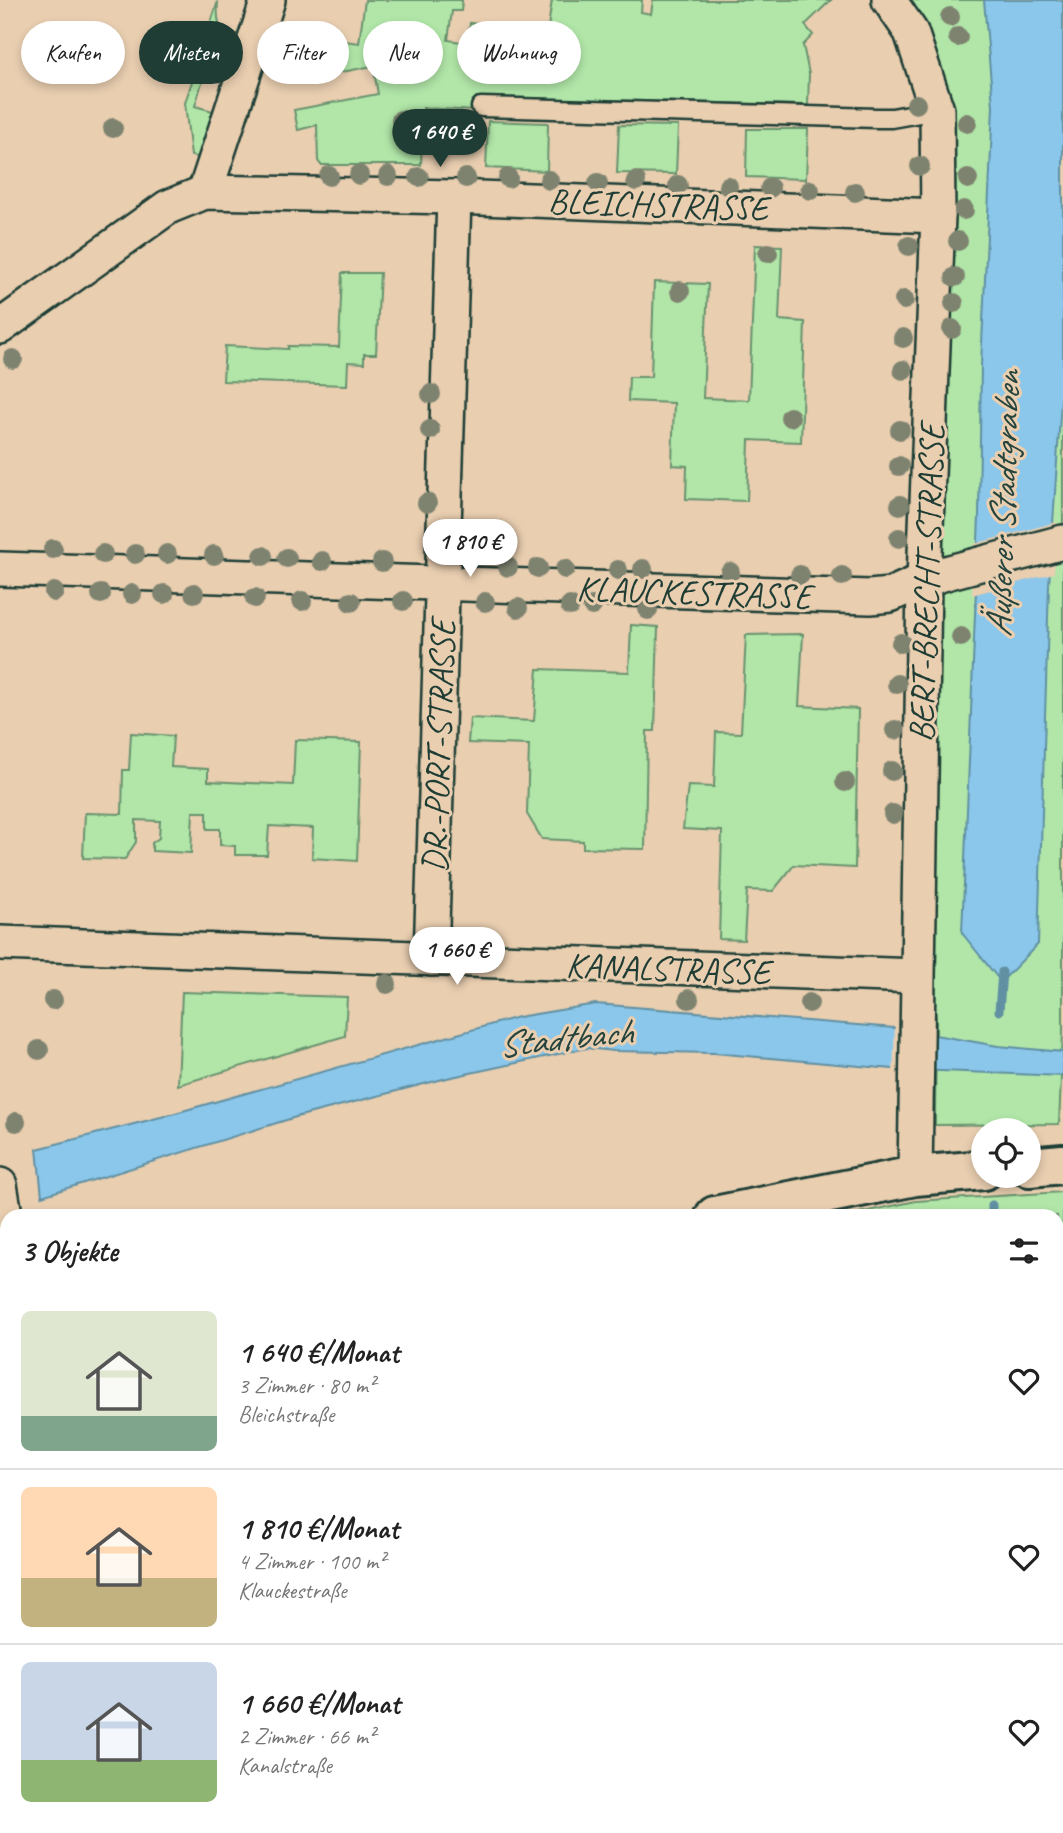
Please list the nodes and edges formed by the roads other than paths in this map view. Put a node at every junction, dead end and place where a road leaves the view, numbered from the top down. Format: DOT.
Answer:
graph roads {
  1 [pos="268,0"];
  2 [pos="890,0"];
  3 [pos="481,107"];
  4 [pos="937,110"];
  5 [pos="205,192"];
  6 [pos="454,197"];
  7 [pos="937,216"];
  8 [pos="0,327"];
  9 [pos="1063,542"];
  10 [pos="0,569"];
  11 [pos="939,575"];
  12 [pos="443,584"];
  13 [pos="0,943"];
  14 [pos="431,959"];
  15 [pos="917,976"];
  16 [pos="1063,1164"];
  17 [pos="1041,1166"];
  18 [pos="971,1171"];
  19 [pos="915,1176"];
  20 [pos="750,1209"];
  1 -- 5 [label="street"];
  2 -- 4 [label="street, BERT-BRECHT-STRASSE"];
  3 -- 4 [label="lane"];
  4 -- 7 [label="street, BERT-BRECHT-STRASSE"];
  5 -- 6 [label="street, BLEICHSTRASSE"];
  5 -- 8 [label="street, BLEICHSTRASSE"];
  6 -- 7 [label="street, BLEICHSTRASSE"];
  6 -- 12 [label="street, DR.-PORT-STRASSE"];
  7 -- 11 [label="street, BERT-BRECHT-STRASSE"];
  9 -- 11 [label="street, KLAUCKESTRASSE"];
  10 -- 12 [label="street, KLAUCKESTRASSE"];
  11 -- 12 [label="street, KLAUCKESTRASSE"];
  11 -- 15 [label="street, BERT-BRECHT-STRASSE"];
  12 -- 14 [label="street, DR.-PORT-STRASSE"];
  13 -- 14 [label="street, KANALSTRASSE"];
  14 -- 15 [label="street, KANALSTRASSE"];
  15 -- 19 [label="street, BERT-BRECHT-STRASSE"];
  16 -- 17 [label="street"];
  18 -- 19 [label="street"];
  19 -- 20 [label="street"];
}
